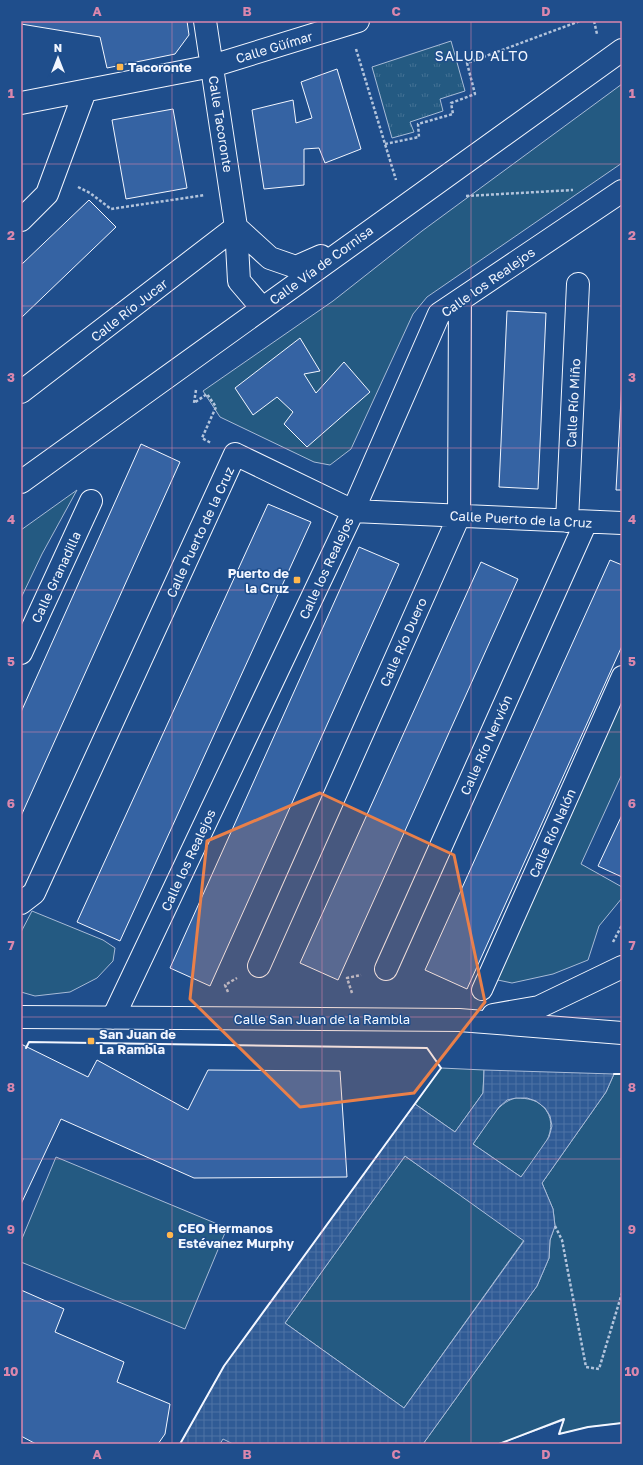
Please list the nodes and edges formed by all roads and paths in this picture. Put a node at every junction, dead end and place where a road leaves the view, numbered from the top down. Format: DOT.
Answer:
graph roads {
  1 [pos="205,21"];
  2 [pos="358,21"];
  3 [pos="580,21"];
  4 [pos="355,44"];
  5 [pos="622,50"];
  6 [pos="212,66"];
  7 [pos="85,91"];
  8 [pos="21,103"];
  9 [pos="385,144"];
  10 [pos="54,175"];
  11 [pos="576,190"];
  12 [pos="231,191"];
  13 [pos="622,191"];
  14 [pos="460,196"];
  15 [pos="404,206"];
  16 [pos="21,220"];
  17 [pos="236,227"];
  18 [pos="351,244"];
  19 [pos="578,284"];
  20 [pos="460,300"];
  21 [pos="262,308"];
  22 [pos="201,352"];
  23 [pos="21,392"];
  24 [pos="235,454"];
  25 [pos="21,482"];
  26 [pos="91,501"];
  27 [pos="353,511"];
  28 [pos="459,516"];
  29 [pos="576,521"];
  30 [pos="622,523"];
  31 [pos="21,653"];
  32 [pos="622,676"];
  33 [pos="21,903"];
  34 [pos="259,966"];
  35 [pos="622,967"];
  36 [pos="386,969"];
  37 [pos="482,990"];
  38 [pos="21,1017"];
  39 [pos="113,1018"];
  40 [pos="243,1019"];
  41 [pos="363,1020"];
  42 [pos="459,1020"];
  43 [pos="622,1033"];
  44 [pos="555,1226"];
  45 [pos="622,1293"];
  1 -- 6 [label="street, Calle Tacoronte"];
  2 -- 6 [label="street, Calle Güímar"];
  3 -- 9 [label="path"];
  4 -- 9 [label="path"];
  5 -- 15 [label="street, Calle Vía de Cornisa"];
  6 -- 7 [label="street, Calle Güímar"];
  6 -- 12 [label="street, Calle Tacoronte"];
  7 -- 8 [label="street, Calle Güímar"];
  7 -- 10 [label="street"];
  9 -- 15 [label="path"];
  10 -- 12 [label="path"];
  10 -- 16 [label="street"];
  11 -- 14 [label="path"];
  12 -- 17 [label="street, Calle Tacoronte"];
  13 -- 20 [label="street, Calle los Realejos"];
  15 -- 18 [label="street, Calle Vía de Cornisa"];
  17 -- 18 [label="street"];
  17 -- 21 [label="street, Calle Tacoronte"];
  17 -- 23 [label="street, Calle Río Jucar"];
  18 -- 21 [label="street, Calle Vía de Cornisa"];
  19 -- 29 [label="street, Calle Río Miño"];
  20 -- 27 [label="street, Calle los Realejos"];
  20 -- 28 [label="street, Calle Río Duero"];
  21 -- 22 [label="street, Calle Vía de Cornisa"];
  22 -- 24 [label="path"];
  22 -- 25 [label="street, Calle Vía de Cornisa"];
  24 -- 27 [label="street, Calle Puerto de la Cruz"];
  24 -- 33 [label="street, Calle Puerto de la Cruz"];
  26 -- 31 [label="street, Calle Granadilla"];
  27 -- 28 [label="street, Calle Puerto de la Cruz"];
  27 -- 39 [label="street, Calle los Realejos"];
  28 -- 29 [label="street, Calle Puerto de la Cruz"];
  28 -- 34 [label="street, Calle Río Duero"];
  29 -- 30 [label="street, Calle Puerto de la Cruz"];
  29 -- 36 [label="street, Calle Río Nervión"];
  32 -- 37 [label="street, Calle Río Nalón"];
  34 -- 40 [label="path"];
  35 -- 42 [label="street"];
  36 -- 41 [label="path"];
  38 -- 39 [label="street, Calle San Juan de la Rambla"];
  39 -- 40 [label="street, Calle San Juan de la Rambla"];
  40 -- 41 [label="street, Calle San Juan de la Rambla"];
  41 -- 42 [label="street, Calle San Juan de la Rambla"];
  42 -- 43 [label="street, Calle San Juan de la Rambla"];
  44 -- 45 [label="path"];
}
